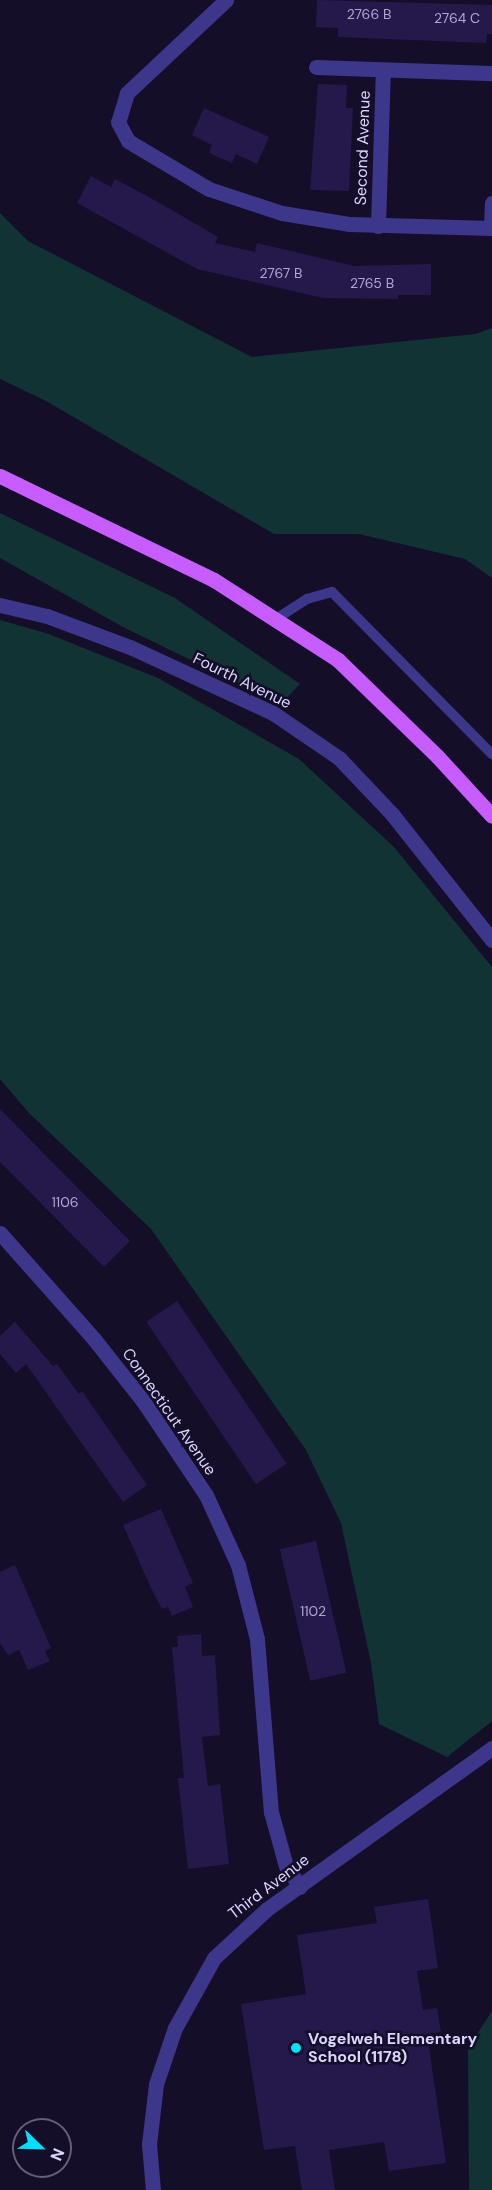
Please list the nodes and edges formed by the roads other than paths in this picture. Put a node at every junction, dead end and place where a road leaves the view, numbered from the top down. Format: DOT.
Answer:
graph roads {
  1 [pos="226,0"];
  2 [pos="316,68"];
  3 [pos="383,70"];
  4 [pos="492,73"];
  5 [pos="492,203"];
  6 [pos="378,226"];
  7 [pos="491,228"];
  8 [pos="0,476"];
  9 [pos="0,605"];
  10 [pos="276,619"];
  11 [pos="492,754"];
  12 [pos="492,816"];
  13 [pos="492,940"];
  14 [pos="0,1233"];
  15 [pos="492,1748"];
  16 [pos="300,1887"];
  17 [pos="153,2190"];
  1 -- 6 [label="street, Second Avenue"];
  2 -- 3 [label="street, Second Avenue"];
  3 -- 4 [label="street, Second Avenue"];
  3 -- 6 [label="street, Second Avenue"];
  5 -- 7 [label="street, Second Avenue"];
  6 -- 7 [label="street, Second Avenue"];
  8 -- 10 [label="main road"];
  9 -- 13 [label="street, Fourth Avenue"];
  10 -- 11 [label="lane"];
  10 -- 12 [label="main road"];
  14 -- 16 [label="street, Connecticut Avenue"];
  15 -- 16 [label="street, Third Avenue"];
  16 -- 17 [label="street, Third Avenue"];
}
